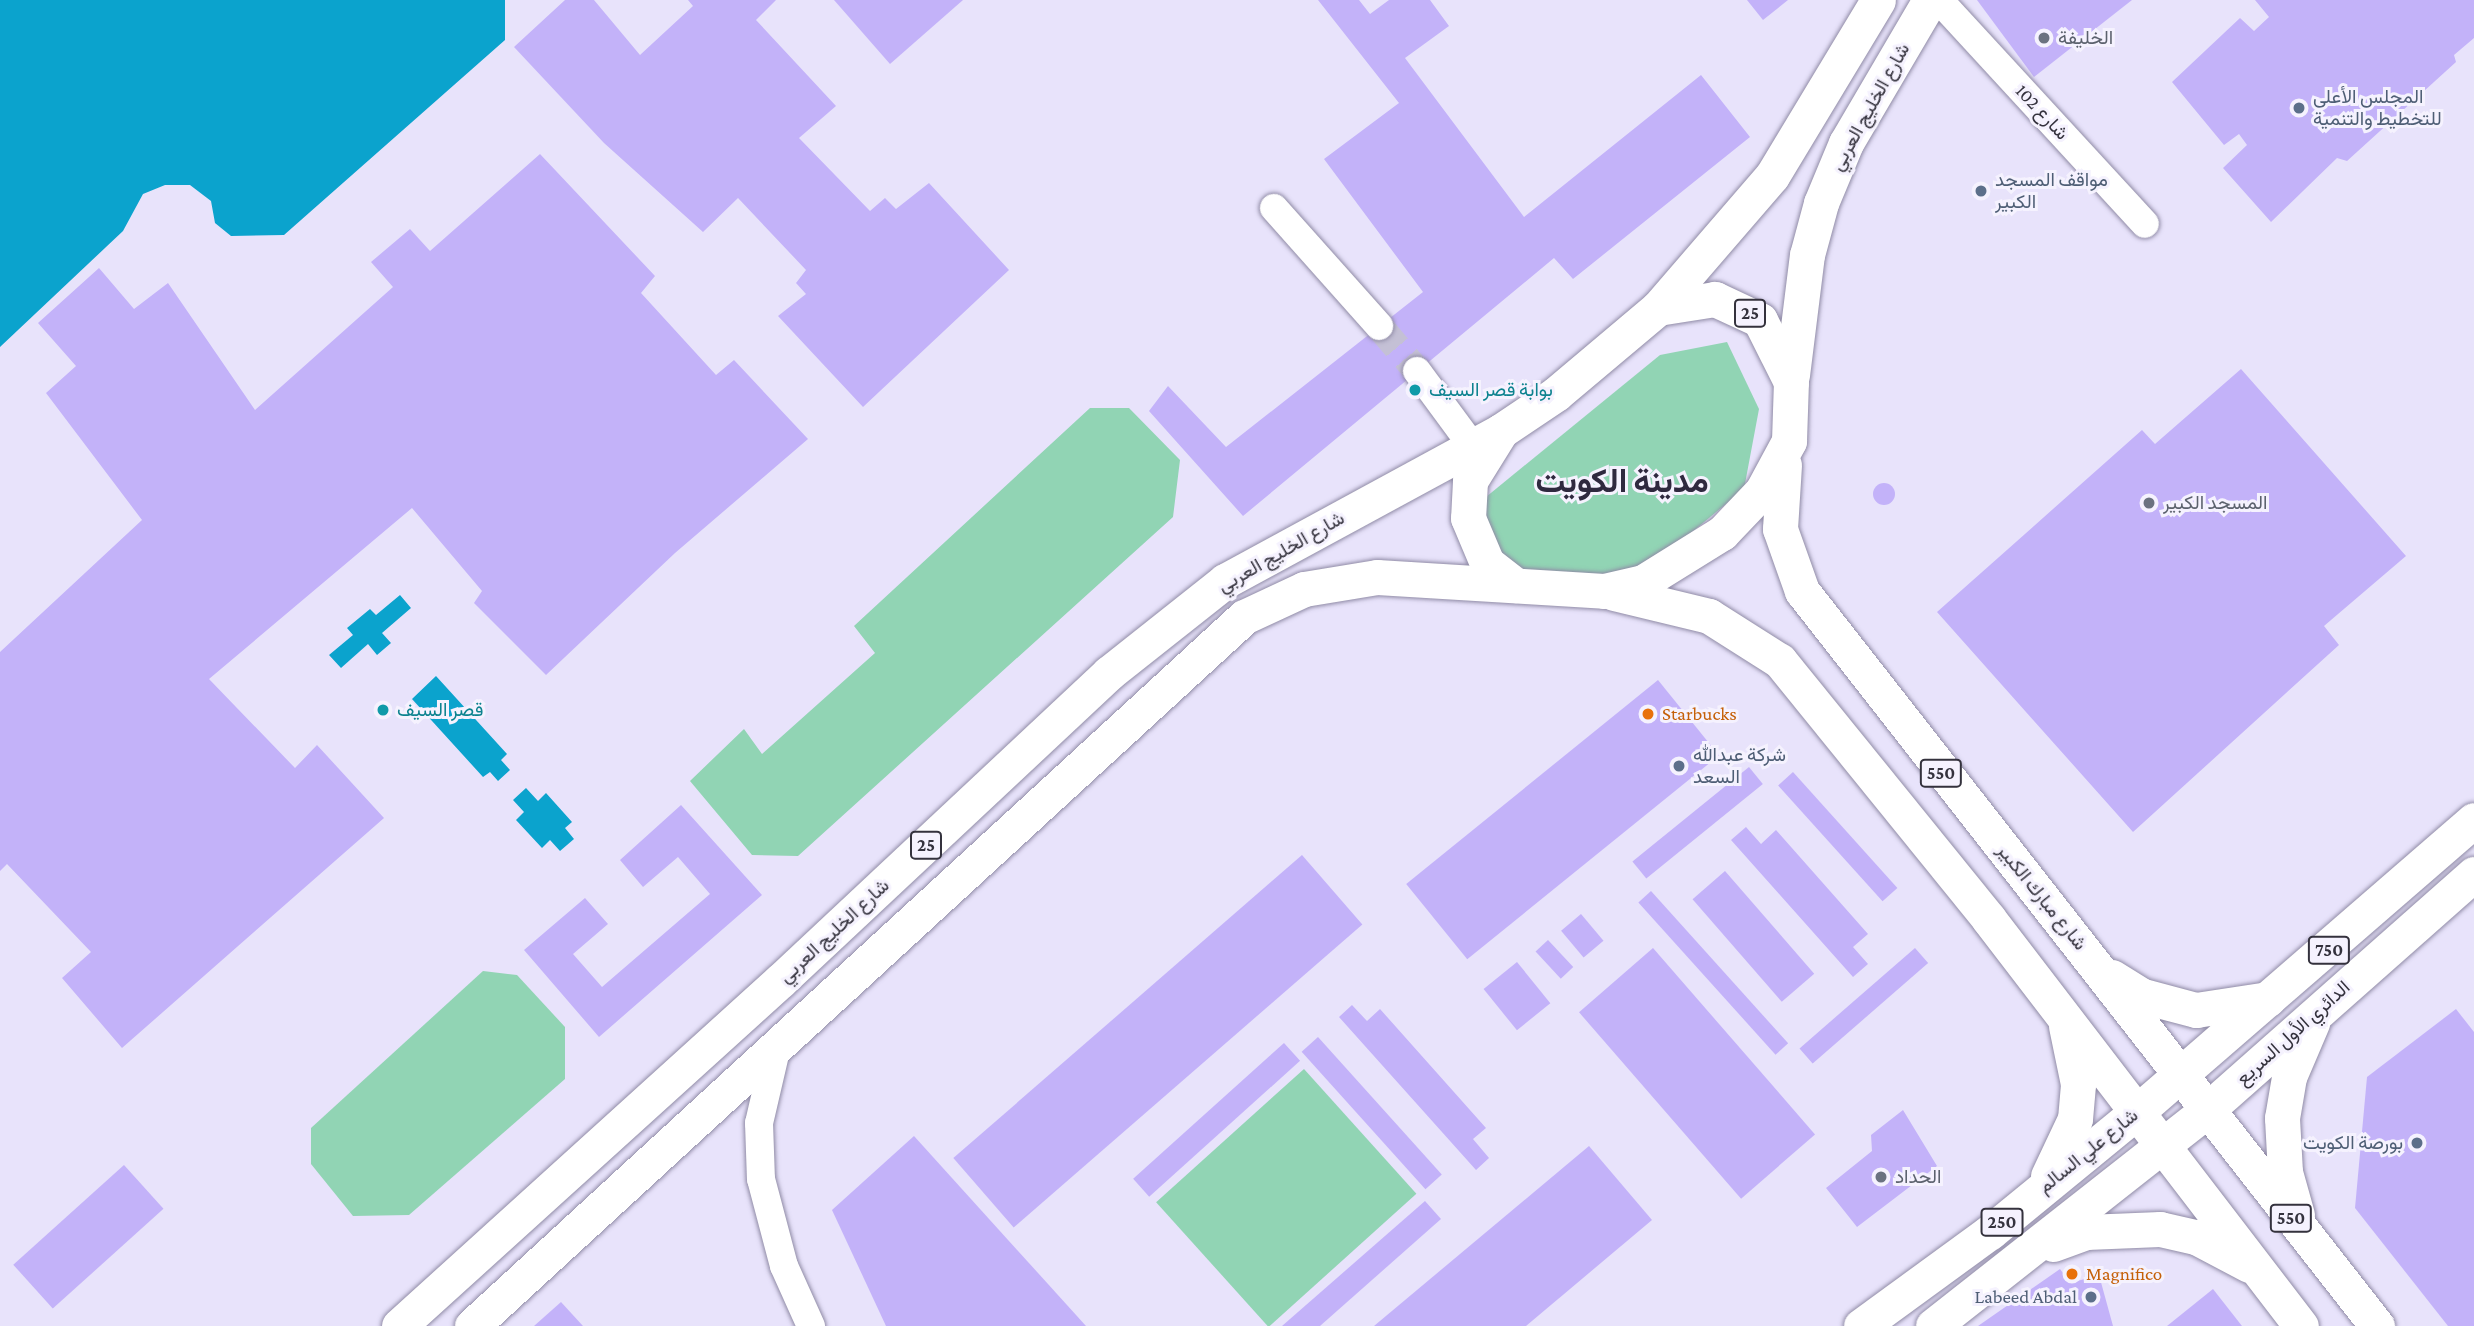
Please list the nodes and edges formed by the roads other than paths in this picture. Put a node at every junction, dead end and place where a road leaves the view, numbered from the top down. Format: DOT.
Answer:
graph roads {
  1 [pos="1878,0"];
  2 [pos="1930,0"];
  3 [pos="1939,0"];
  4 [pos="1274,208"];
  5 [pos="2145,224"];
  6 [pos="1658,308"];
  7 [pos="1379,327"];
  8 [pos="1417,371"];
  9 [pos="1791,382"];
  10 [pos="1487,439"];
  11 [pos="1789,441"];
  12 [pos="1515,585"];
  13 [pos="1604,591"];
  14 [pos="1870,770"];
  15 [pos="1956,792"];
  16 [pos="2474,820"];
  17 [pos="2474,874"];
  18 [pos="2097,965"];
  19 [pos="2277,995"];
  20 [pos="2320,1008"];
  21 [pos="2063,1016"];
  22 [pos="776,1050"];
  23 [pos="2180,1076"];
  24 [pos="2207,1110"];
  25 [pos="2138,1111"];
  26 [pos="2165,1145"];
  27 [pos="2019,1206"];
  28 [pos="2304,1234"];
  29 [pos="2019,1262"];
  30 [pos="2261,1273"];
  31 [pos="399,1326"];
  32 [pos="472,1326"];
  33 [pos="811,1326"];
  34 [pos="1861,1326"];
  35 [pos="1933,1326"];
  36 [pos="2301,1326"];
  37 [pos="2377,1326"];
  1 -- 6 [label="main road, 25"];
  2 -- 9 [label="main road, شارع الخليج العربي / 25"];
  3 -- 5 [label="street, شارع 102"];
  4 -- 7 [label="street"];
  6 -- 9 [label="main road, 25"];
  6 -- 10 [label="main road, 25"];
  8 -- 10 [label="street"];
  9 -- 11 [label="main road, 25"];
  10 -- 12 [label="main road, 25"];
  10 -- 31 [label="main road, شارع الخليج العربي / 25"];
  11 -- 13 [label="main road, 25"];
  11 -- 15 [label="main road, شارع مبارك الكبير / 550"];
  12 -- 13 [label="main road, 25"];
  12 -- 22 [label="main road, شارع الخليج العربي / 25"];
  13 -- 14 [label="main road, 550"];
  14 -- 15 [label="main road"];
  14 -- 21 [label="main road, 550"];
  15 -- 18 [label="main road, شارع مبارك الكبير / 550"];
  16 -- 19 [label="main road, الدائري الأول السريع / 750"];
  17 -- 20 [label="main road, الدائري الأول السريع / 750"];
  18 -- 19 [label="main road"];
  18 -- 23 [label="main road, شارع مبارك الكبير / 550"];
  19 -- 23 [label="main road, الدائري الأول السريع / 750"];
  20 -- 24 [label="main road, الدائري الأول السريع / 750"];
  20 -- 28 [label="main road"];
  21 -- 25 [label="main road, 550"];
  21 -- 27 [label="main road"];
  22 -- 32 [label="main road, شارع الخليج العربي / 25"];
  22 -- 33 [label="street"];
  23 -- 24 [label="main road, شارع مبارك الكبير / 550"];
  23 -- 25 [label="main road, شارع علي السالم / 250"];
  24 -- 26 [label="main road, 250"];
  24 -- 28 [label="main road, شارع مبارك الكبير / 550"];
  25 -- 26 [label="main road, 550"];
  25 -- 27 [label="main road, شارع علي السالم / 250"];
  26 -- 29 [label="main road, 250"];
  26 -- 30 [label="main road, 550"];
  27 -- 34 [label="main road, شارع علي السالم / 250"];
  28 -- 37 [label="main road, شارع مبارك الكبير / 550"];
  29 -- 30 [label="main road"];
  29 -- 35 [label="main road, 250"];
  30 -- 36 [label="main road, 550"];
}
